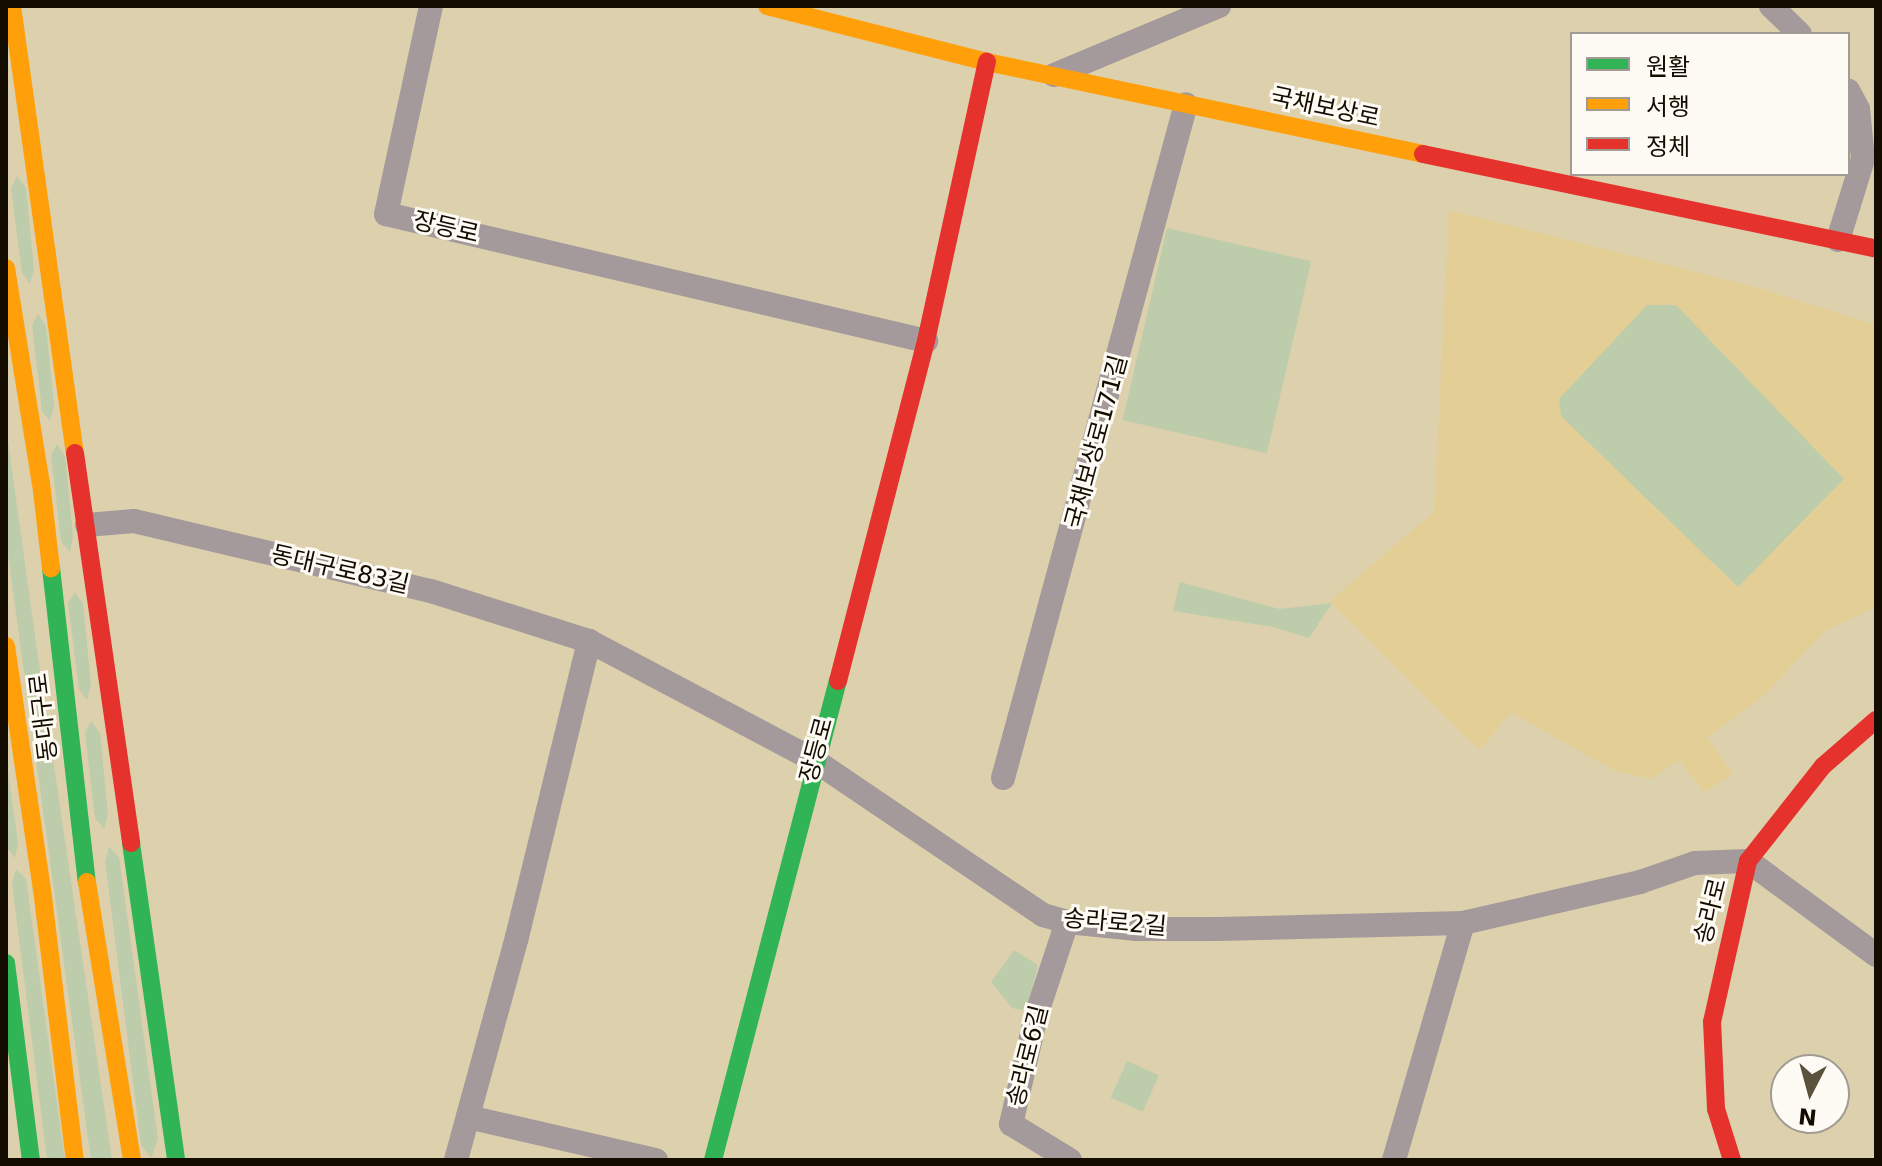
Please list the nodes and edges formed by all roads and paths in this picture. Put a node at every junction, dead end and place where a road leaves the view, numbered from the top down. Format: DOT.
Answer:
graph roads {
  1 [pos="12,6"];
  2 [pos="431,6"];
  3 [pos="767,6"];
  4 [pos="1219,6"];
  5 [pos="1771,6"];
  6 [pos="1798,32"];
  7 [pos="987,62"];
  8 [pos="1054,75"];
  9 [pos="1850,94"];
  10 [pos="1186,104"];
  11 [pos="1838,240"];
  12 [pos="1876,249"];
  13 [pos="6,268"];
  14 [pos="926,341"];
  15 [pos="87,525"];
  16 [pos="589,641"];
  17 [pos="6,646"];
  18 [pos="1876,720"];
  19 [pos="814,760"];
  20 [pos="1003,778"];
  21 [pos="1748,861"];
  22 [pos="1067,922"];
  23 [pos="1463,923"];
  24 [pos="1876,955"];
  25 [pos="6,963"];
  26 [pos="468,1117"];
  27 [pos="31,1160"];
  28 [pos="75,1160"];
  29 [pos="132,1160"];
  30 [pos="176,1160"];
  31 [pos="456,1160"];
  32 [pos="656,1160"];
  33 [pos="713,1160"];
  34 [pos="1070,1160"];
  35 [pos="1394,1160"];
  36 [pos="1732,1160"];
  1 -- 15 [label="main road"];
  2 -- 14 [label="street, 장등로"];
  3 -- 7 [label="main road, 국채보상로"];
  4 -- 8 [label="street"];
  5 -- 6 [label="street"];
  7 -- 8 [label="main road, 국채보상로"];
  7 -- 14 [label="main road, 장등로"];
  8 -- 10 [label="main road, 국채보상로"];
  9 -- 11 [label="street"];
  10 -- 11 [label="main road, 국채보상로"];
  10 -- 20 [label="street, 국채보상로171길"];
  11 -- 12 [label="main road, 국채보상로"];
  13 -- 29 [label="main road, 동대구로"];
  14 -- 19 [label="main road, 장등로"];
  15 -- 16 [label="street, 동대구로83길"];
  15 -- 30 [label="main road"];
  16 -- 19 [label="street, 동대구로83길"];
  16 -- 26 [label="street"];
  17 -- 28 [label="main road, 동대구로"];
  18 -- 21 [label="main road, 송라로"];
  19 -- 22 [label="street, 송라로2길"];
  19 -- 33 [label="main road, 장등로"];
  21 -- 23 [label="street, 송라로2길"];
  21 -- 24 [label="street"];
  21 -- 36 [label="main road, 송라로"];
  22 -- 23 [label="street, 송라로2길"];
  22 -- 34 [label="street, 송라로6길"];
  23 -- 35 [label="street"];
  25 -- 27 [label="main road"];
  26 -- 31 [label="street"];
  26 -- 32 [label="street"];
}
